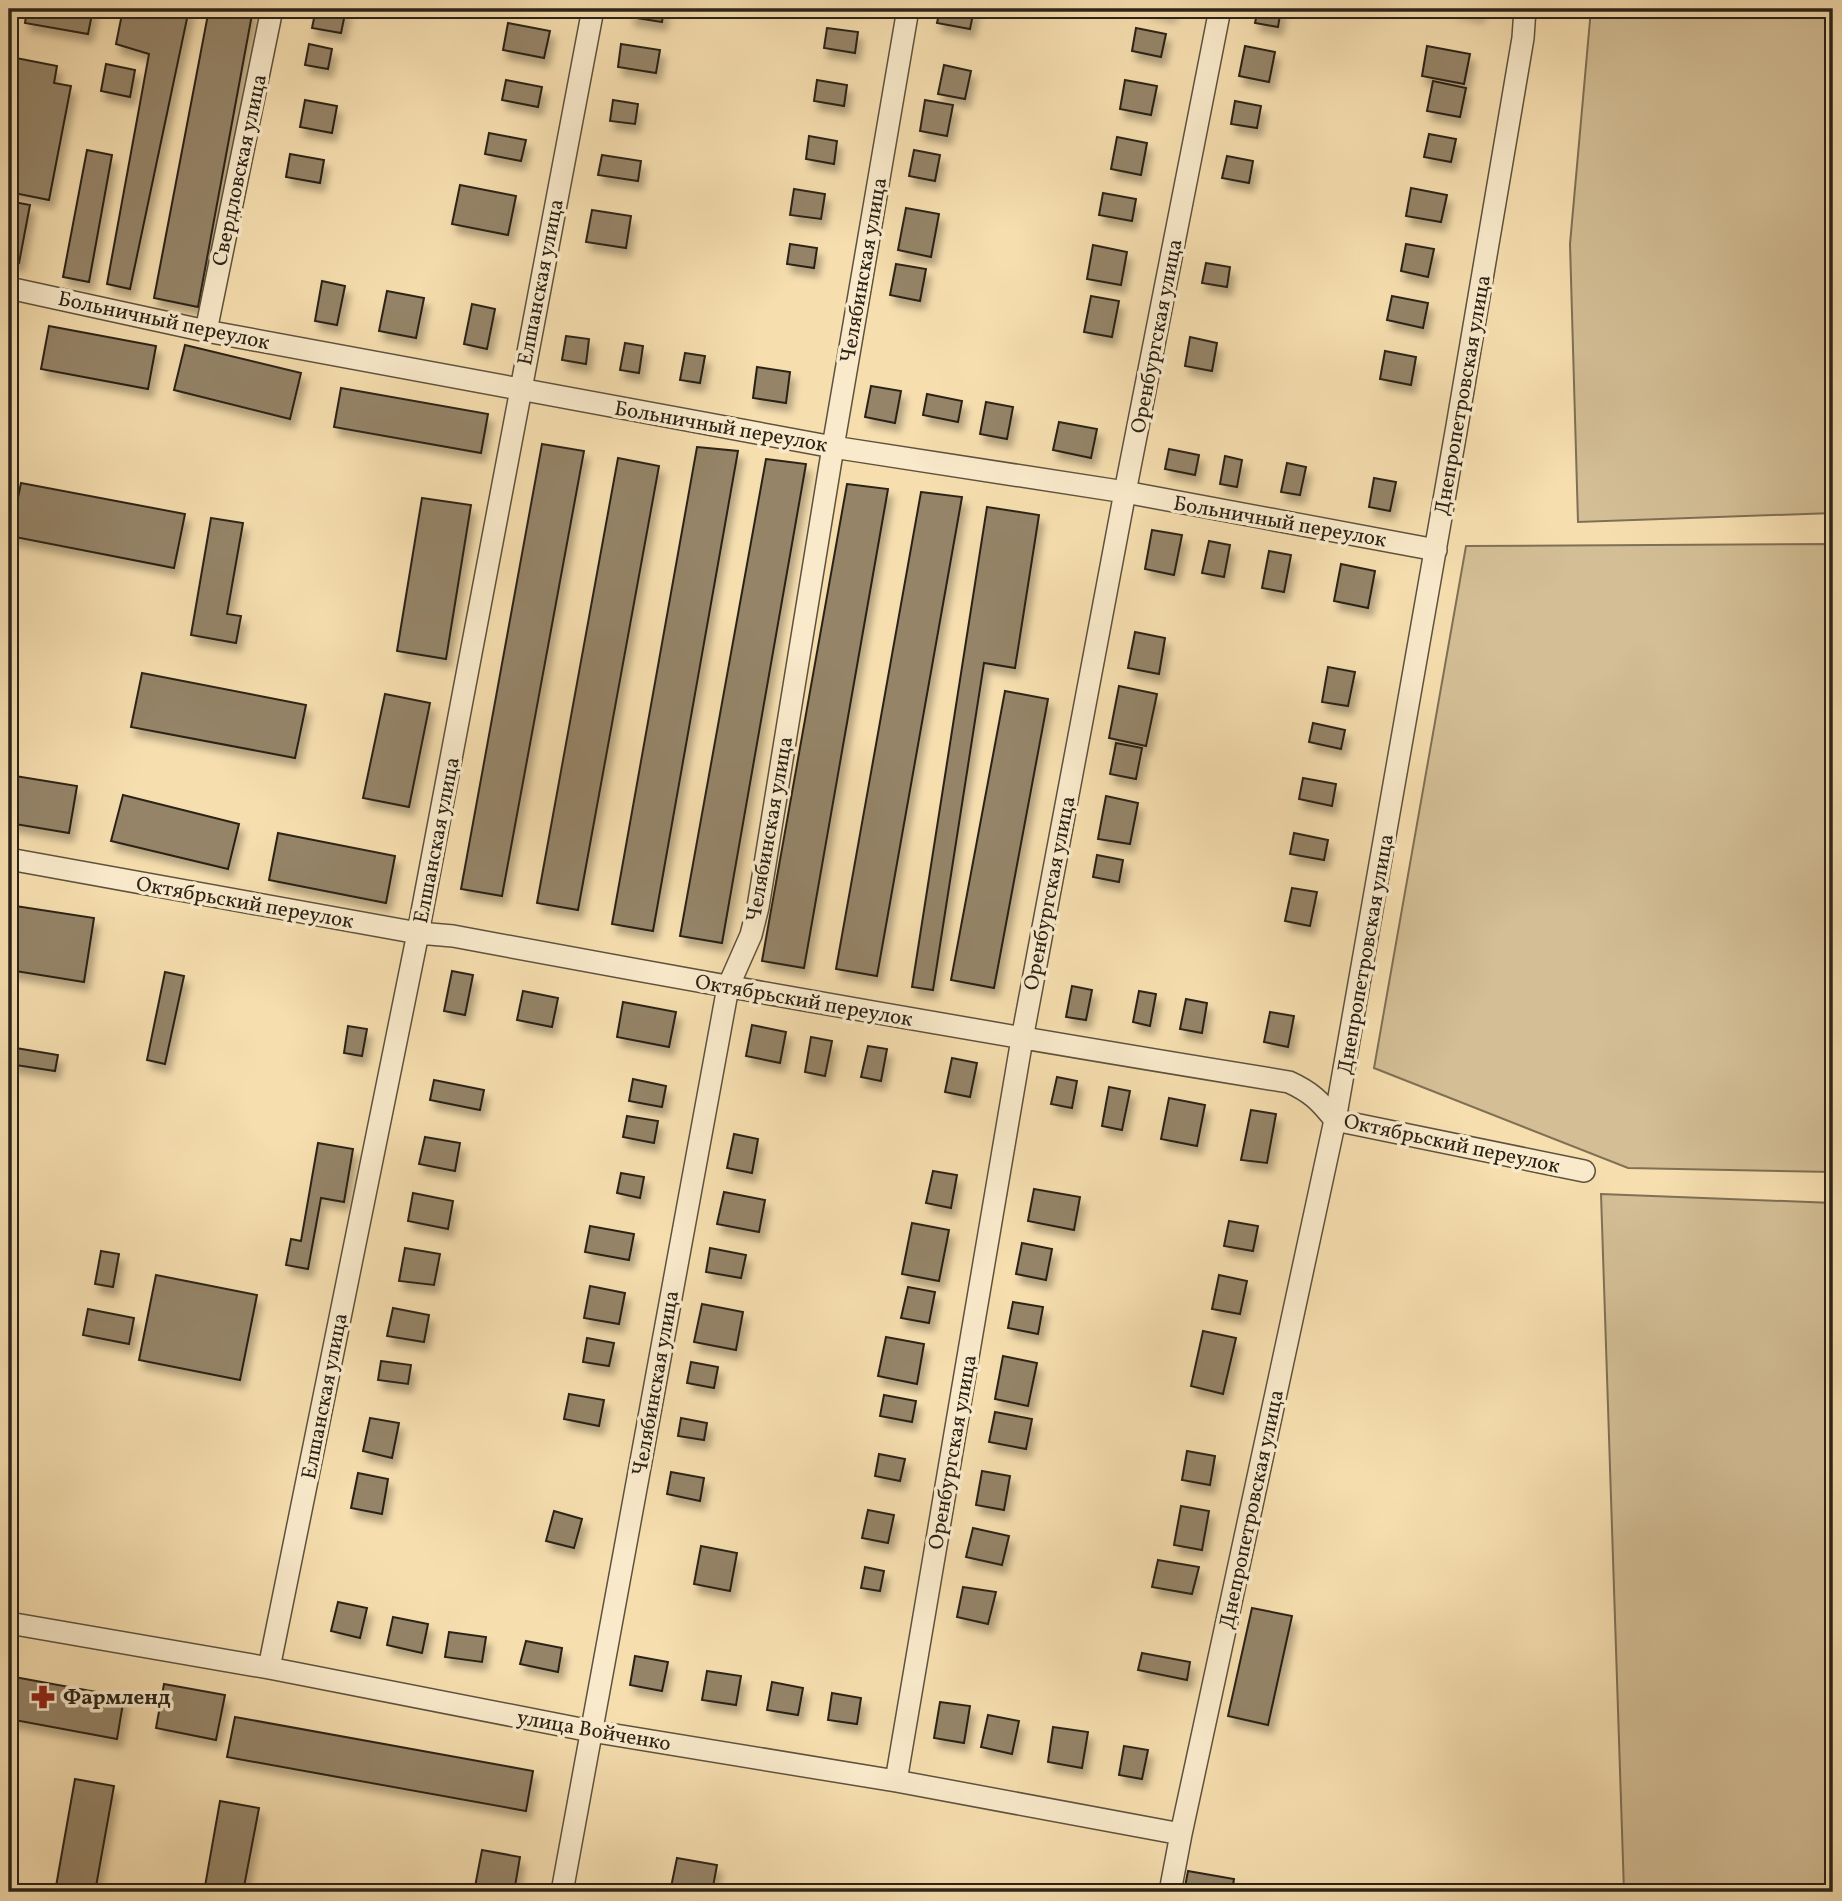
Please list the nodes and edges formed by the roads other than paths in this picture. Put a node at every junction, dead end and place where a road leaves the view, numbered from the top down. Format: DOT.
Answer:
graph roads {
  1 [pos="272,9"];
  2 [pos="593,9"];
  3 [pos="908,9"];
  4 [pos="1220,9"];
  5 [pos="1525,9"];
  6 [pos="9,288"];
  7 [pos="206,331"];
  8 [pos="520,389"];
  9 [pos="833,447"];
  10 [pos="1125,492"];
  11 [pos="1436,550"];
  12 [pos="9,859"];
  13 [pos="418,933"];
  14 [pos="728,987"];
  15 [pos="1022,1039"];
  16 [pos="1335,1120"];
  17 [pos="1584,1171"];
  18 [pos="9,1623"];
  19 [pos="269,1668"];
  20 [pos="591,1731"];
  21 [pos="896,1781"];
  22 [pos="1181,1834"];
  23 [pos="562,1892"];
  24 [pos="1170,1892"];
  1 -- 7 [label="street, Свердловская улица"];
  2 -- 8 [label="street, Елшанская улица"];
  3 -- 9 [label="street, Челябинская улица"];
  4 -- 10 [label="street, Оренбургская улица"];
  5 -- 11 [label="street, Днепропетровская улица"];
  6 -- 7 [label="street, Больничный переулок"];
  7 -- 8 [label="street, Больничный переулок"];
  8 -- 9 [label="street, Больничный переулок"];
  8 -- 13 [label="street, Елшанская улица"];
  9 -- 10 [label="street, Больничный переулок"];
  9 -- 14 [label="street, Челябинская улица"];
  10 -- 11 [label="street, Больничный переулок"];
  10 -- 15 [label="street, Оренбургская улица"];
  11 -- 16 [label="street, Днепропетровская улица"];
  12 -- 13 [label="street, Октябрьский переулок"];
  13 -- 14 [label="street, Октябрьский переулок"];
  13 -- 19 [label="street, Елшанская улица"];
  14 -- 15 [label="street, Октябрьский переулок"];
  14 -- 20 [label="street, Челябинская улица"];
  15 -- 16 [label="street, Октябрьский переулок"];
  15 -- 21 [label="street, Оренбургская улица"];
  16 -- 17 [label="street, Октябрьский переулок"];
  16 -- 22 [label="street, Днепропетровская улица"];
  18 -- 19 [label="street, улица Войченко"];
  19 -- 20 [label="street, улица Войченко"];
  20 -- 21 [label="street, улица Войченко"];
  20 -- 23 [label="street, Челябинская улица"];
  21 -- 22 [label="street, улица Войченко"];
  22 -- 24 [label="street, Днепропетровская улица"];
}
